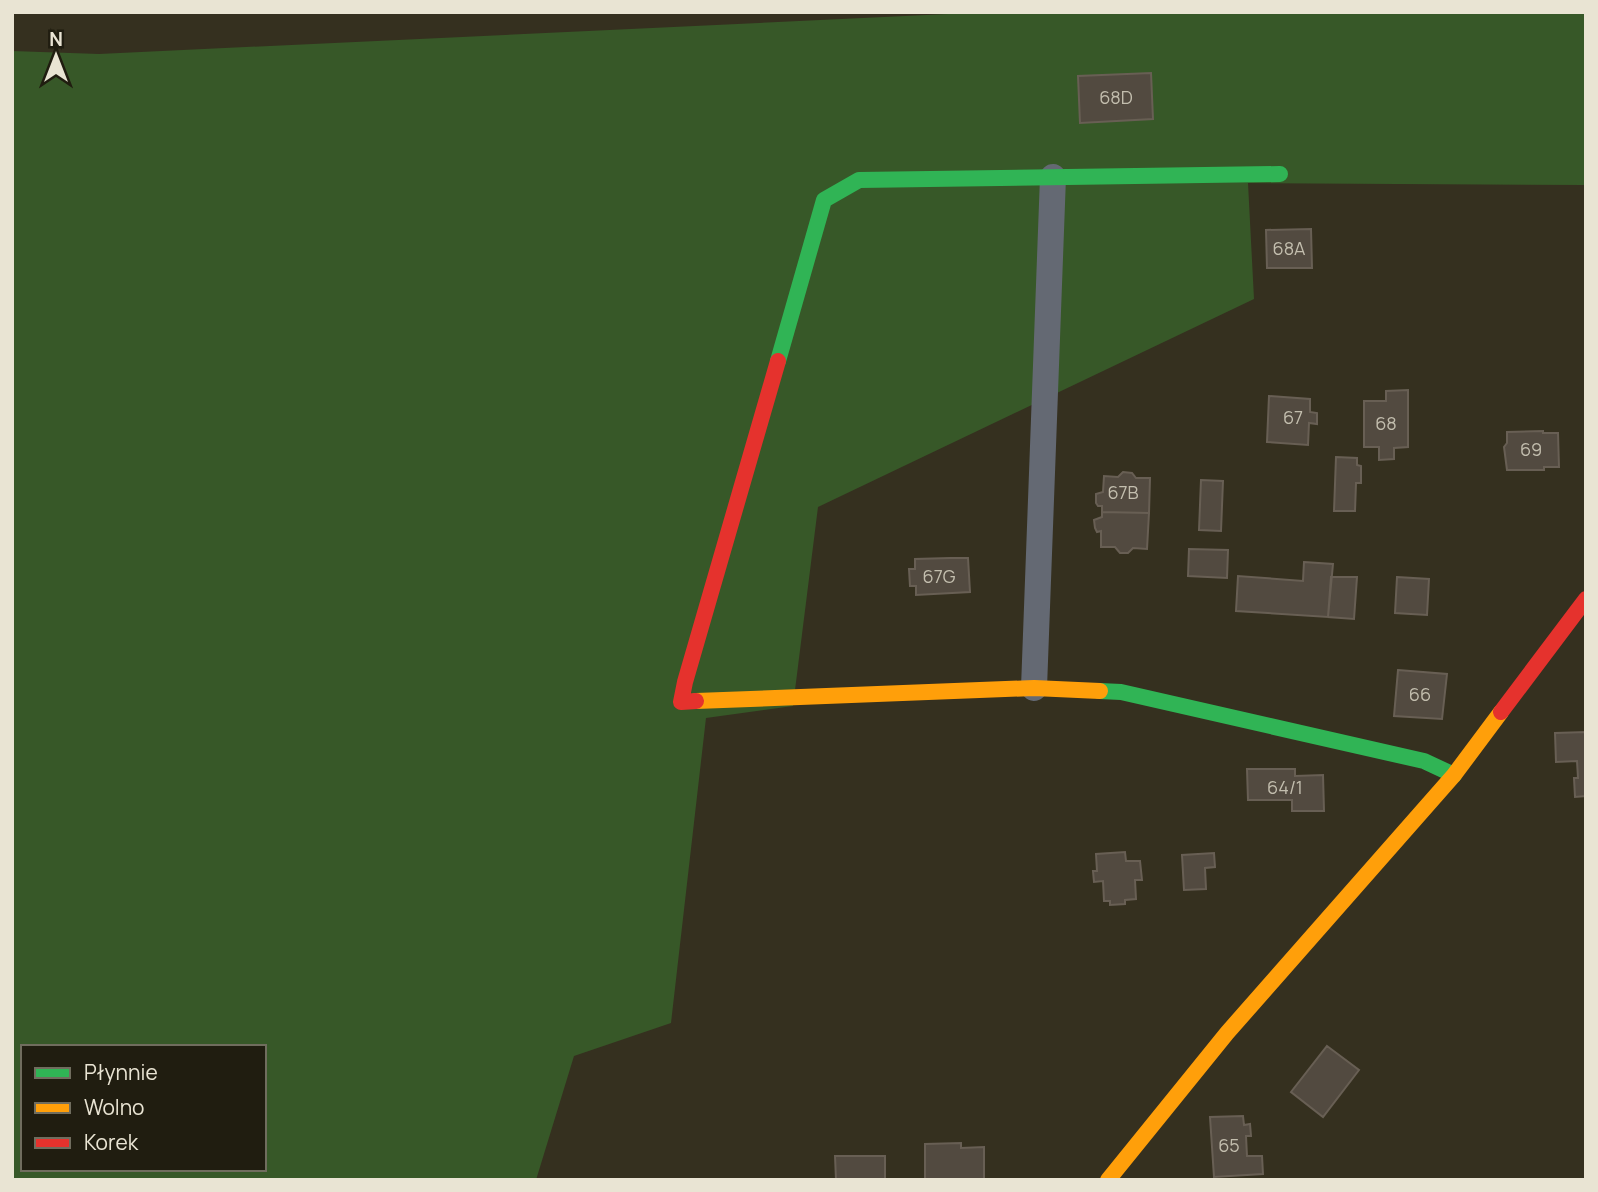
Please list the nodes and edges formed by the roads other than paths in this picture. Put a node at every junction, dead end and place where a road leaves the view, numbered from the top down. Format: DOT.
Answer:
graph roads {
  1 [pos="1280,174"];
  2 [pos="1053,177"];
  3 [pos="1586,599"];
  4 [pos="1034,688"];
  5 [pos="1454,775"];
  6 [pos="1108,1180"];
  1 -- 2 [label="street"];
  2 -- 4 [label="street"];
  2 -- 4 [label="street"];
  3 -- 5 [label="street"];
  4 -- 5 [label="street"];
  5 -- 6 [label="street"];
}
